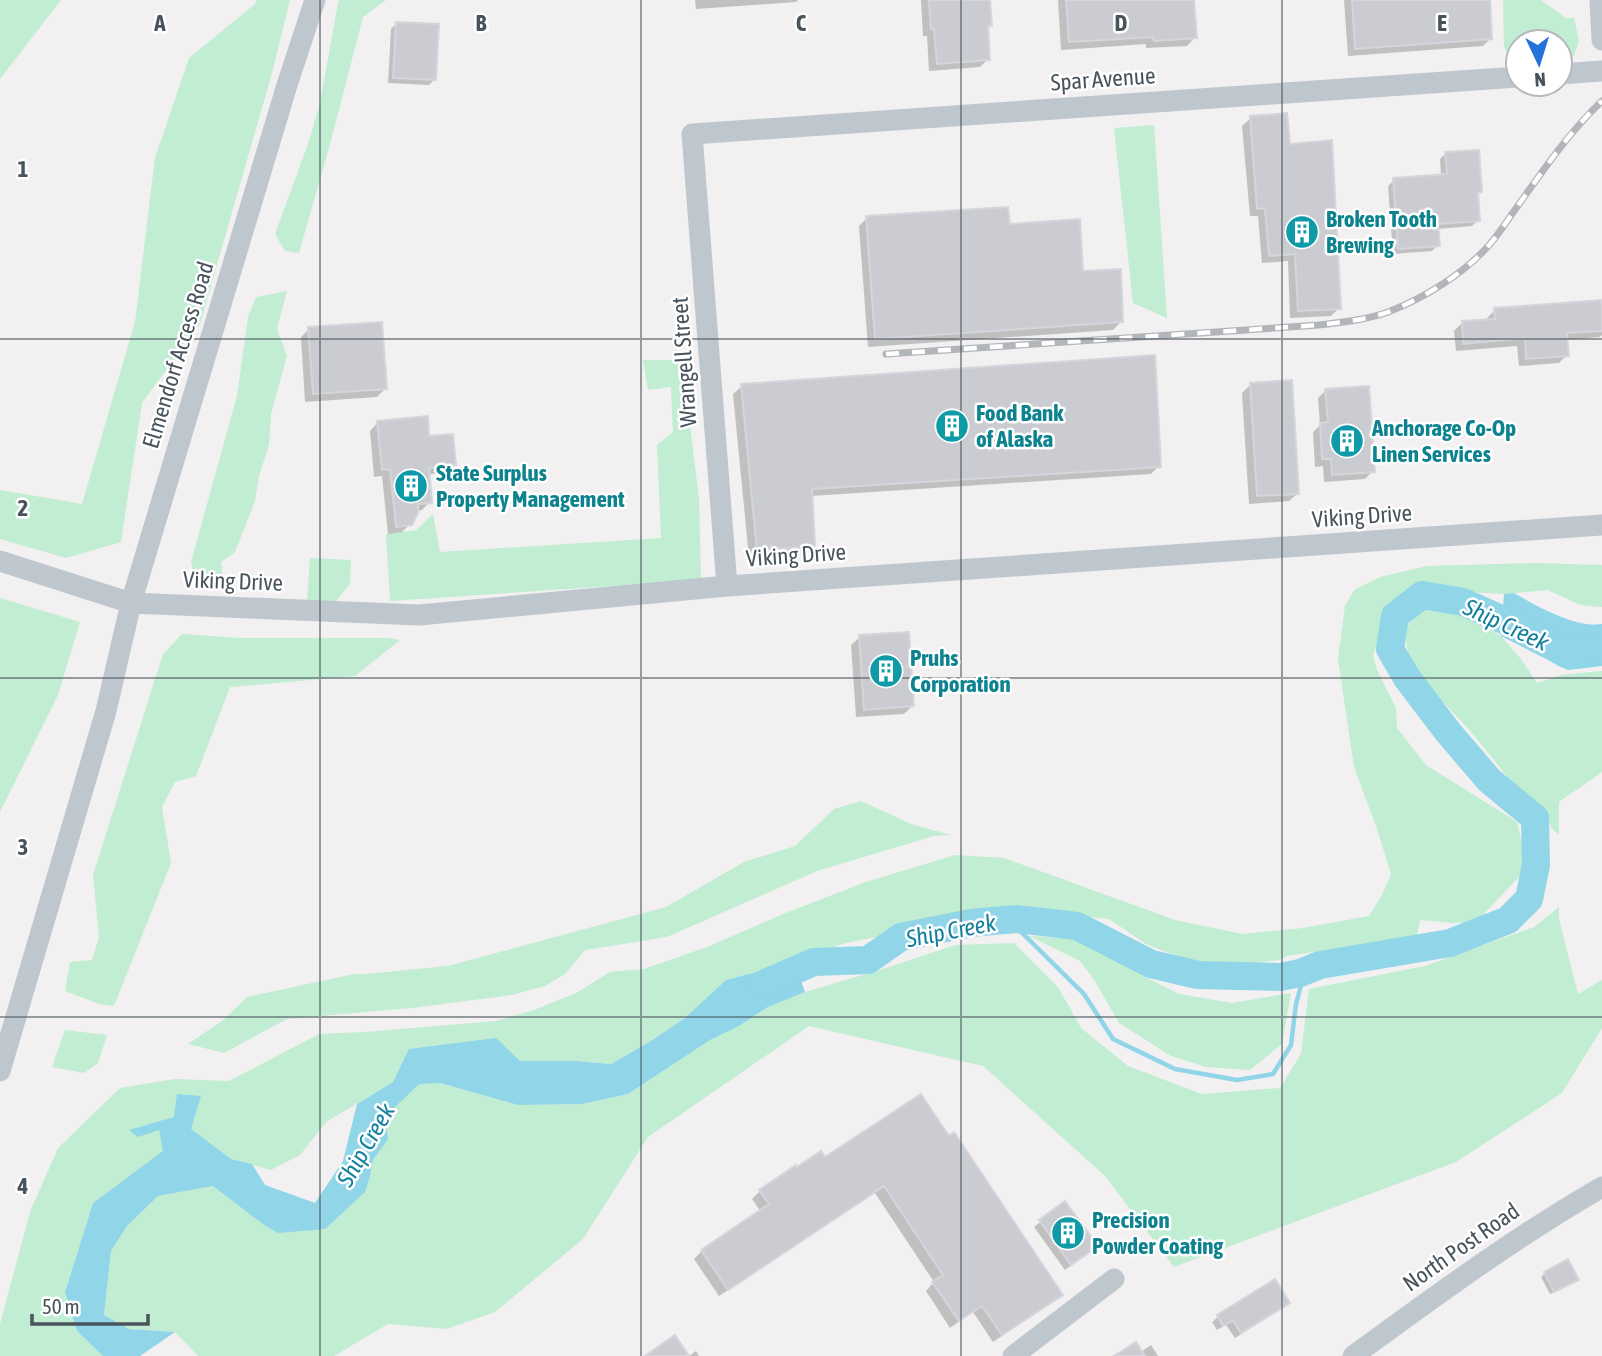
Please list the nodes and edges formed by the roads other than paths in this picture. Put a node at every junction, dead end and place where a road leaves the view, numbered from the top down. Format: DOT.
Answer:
graph roads {
  1 [pos="1600,0"];
  2 [pos="312,8"];
  3 [pos="1602,40"];
  4 [pos="1602,72"];
  5 [pos="1574,73"];
  6 [pos="1504,78"];
  7 [pos="692,134"];
  8 [pos="1602,525"];
  9 [pos="0,561"];
  10 [pos="727,586"];
  11 [pos="131,603"];
  12 [pos="0,1071"];
  13 [pos="1602,1187"];
  14 [pos="1114,1279"];
  15 [pos="1013,1356"];
  16 [pos="1353,1356"];
  1 -- 3 [label="street"];
  2 -- 11 [label="street, Elmendorf Access Road"];
  4 -- 5 [label="street"];
  6 -- 7 [label="street, Spar Avenue"];
  7 -- 10 [label="street, Wrangell Street"];
  8 -- 10 [label="street, Viking Drive"];
  9 -- 11 [label="street, Viking Drive"];
  10 -- 11 [label="street, Viking Drive"];
  11 -- 12 [label="street, Elmendorf Access Road"];
  13 -- 16 [label="street, North Post Road"];
  14 -- 15 [label="street"];
}
